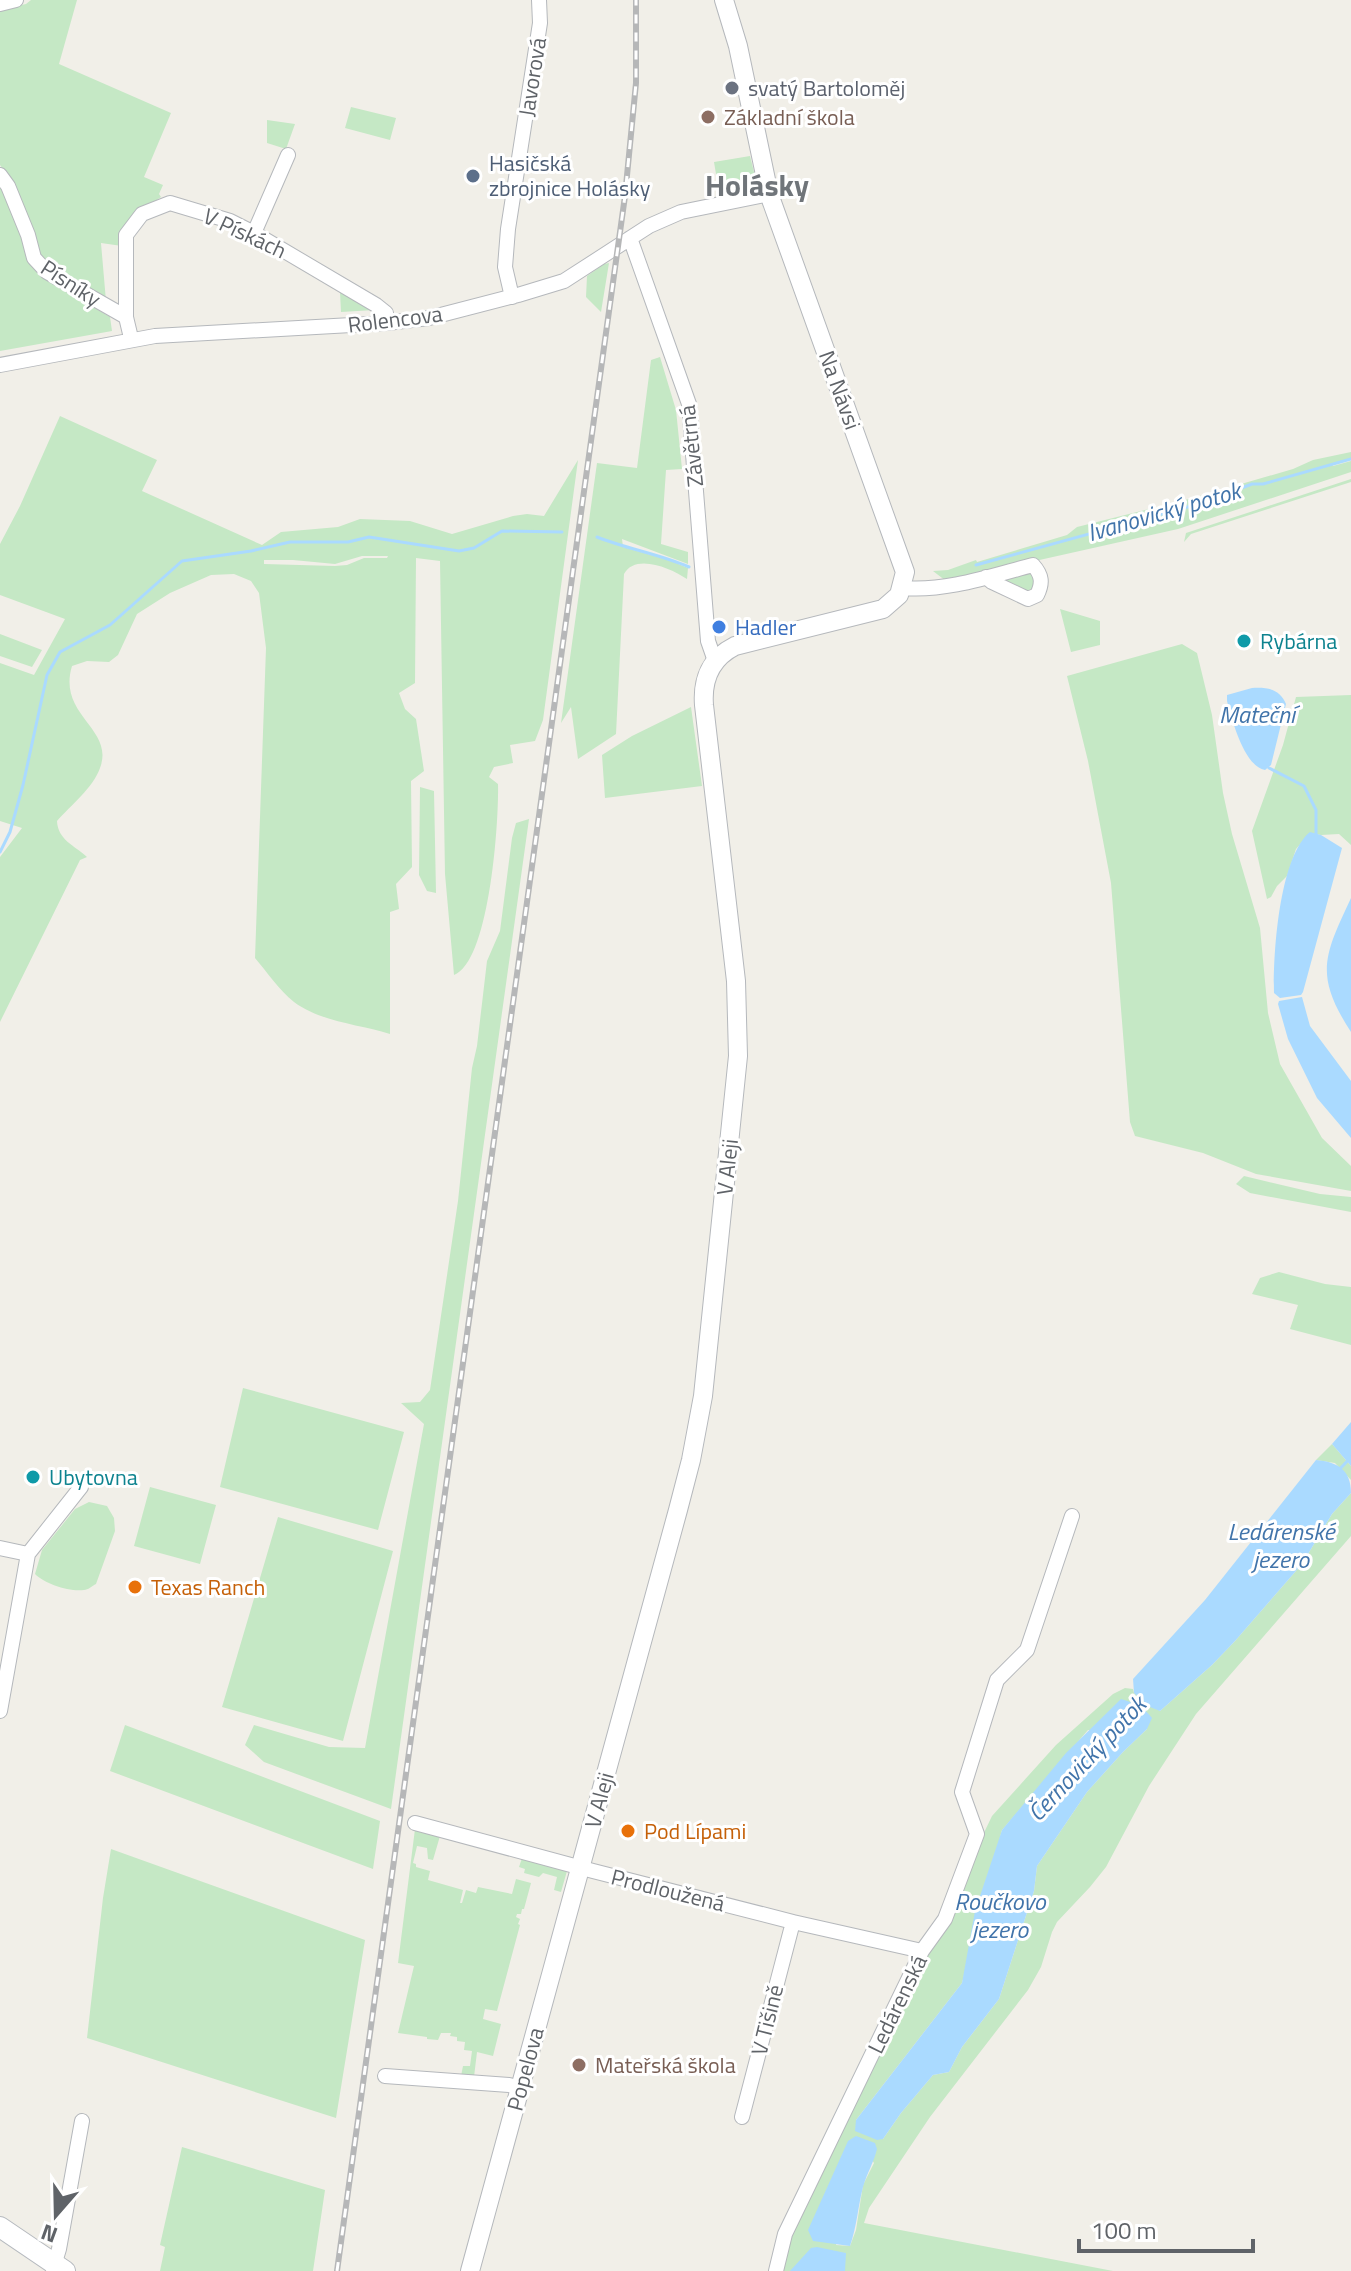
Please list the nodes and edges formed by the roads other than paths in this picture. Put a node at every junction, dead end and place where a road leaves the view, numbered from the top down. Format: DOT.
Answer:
graph roads {
  1 [pos="16,0"];
  2 [pos="539,0"];
  3 [pos="724,0"];
  4 [pos="0,4"];
  5 [pos="288,155"];
  6 [pos="0,175"];
  7 [pos="769,194"];
  8 [pos="254,233"];
  9 [pos="630,238"];
  10 [pos="512,297"];
  11 [pos="126,317"];
  12 [pos="387,323"];
  13 [pos="131,338"];
  14 [pos="0,365"];
  15 [pos="986,577"];
  16 [pos="902,588"];
  17 [pos="715,661"];
  18 [pos="81,1487"];
  19 [pos="1072,1516"];
  20 [pos="0,1548"];
  21 [pos="28,1554"];
  22 [pos="0,1711"];
  23 [pos="415,1823"];
  24 [pos="580,1868"];
  25 [pos="793,1922"];
  26 [pos="922,1951"];
  27 [pos="385,2076"];
  28 [pos="520,2088"];
  29 [pos="742,2117"];
  30 [pos="82,2121"];
  31 [pos="0,2227"];
  32 [pos="58,2269"];
  33 [pos="470,2271"];
  34 [pos="776,2271"];
  1 -- 4 [label="street"];
  2 -- 10 [label="street, Javorová"];
  3 -- 7 [label="street, Na Návsi"];
  5 -- 8 [label="street"];
  6 -- 11 [label="street, Písníky"];
  7 -- 9 [label="street, Rolencova"];
  7 -- 16 [label="street, Na Návsi"];
  8 -- 11 [label="street, V Pískách"];
  8 -- 12 [label="street, V Pískách"];
  9 -- 10 [label="street, Rolencova"];
  9 -- 17 [label="street, Závětrná"];
  10 -- 12 [label="street, Rolencova"];
  11 -- 13 [label="street, Písníky"];
  12 -- 13 [label="street, Rolencova"];
  13 -- 14 [label="street, Rolencova"];
  15 -- 16 [label="street"];
  16 -- 17 [label="street"];
  17 -- 24 [label="street, V Aleji"];
  18 -- 21 [label="street"];
  19 -- 26 [label="street, Ledárenská"];
  20 -- 21 [label="street"];
  21 -- 22 [label="street"];
  23 -- 24 [label="street, Prodloužená"];
  24 -- 25 [label="street, Prodloužená"];
  24 -- 28 [label="street, Popelova"];
  25 -- 26 [label="street, Prodloužená"];
  25 -- 29 [label="street, V Tišině"];
  26 -- 34 [label="street, Ledárenská"];
  27 -- 28 [label="street"];
  28 -- 33 [label="street, Popelova"];
  30 -- 32 [label="street"];
  31 -- 32 [label="main road"];
}
